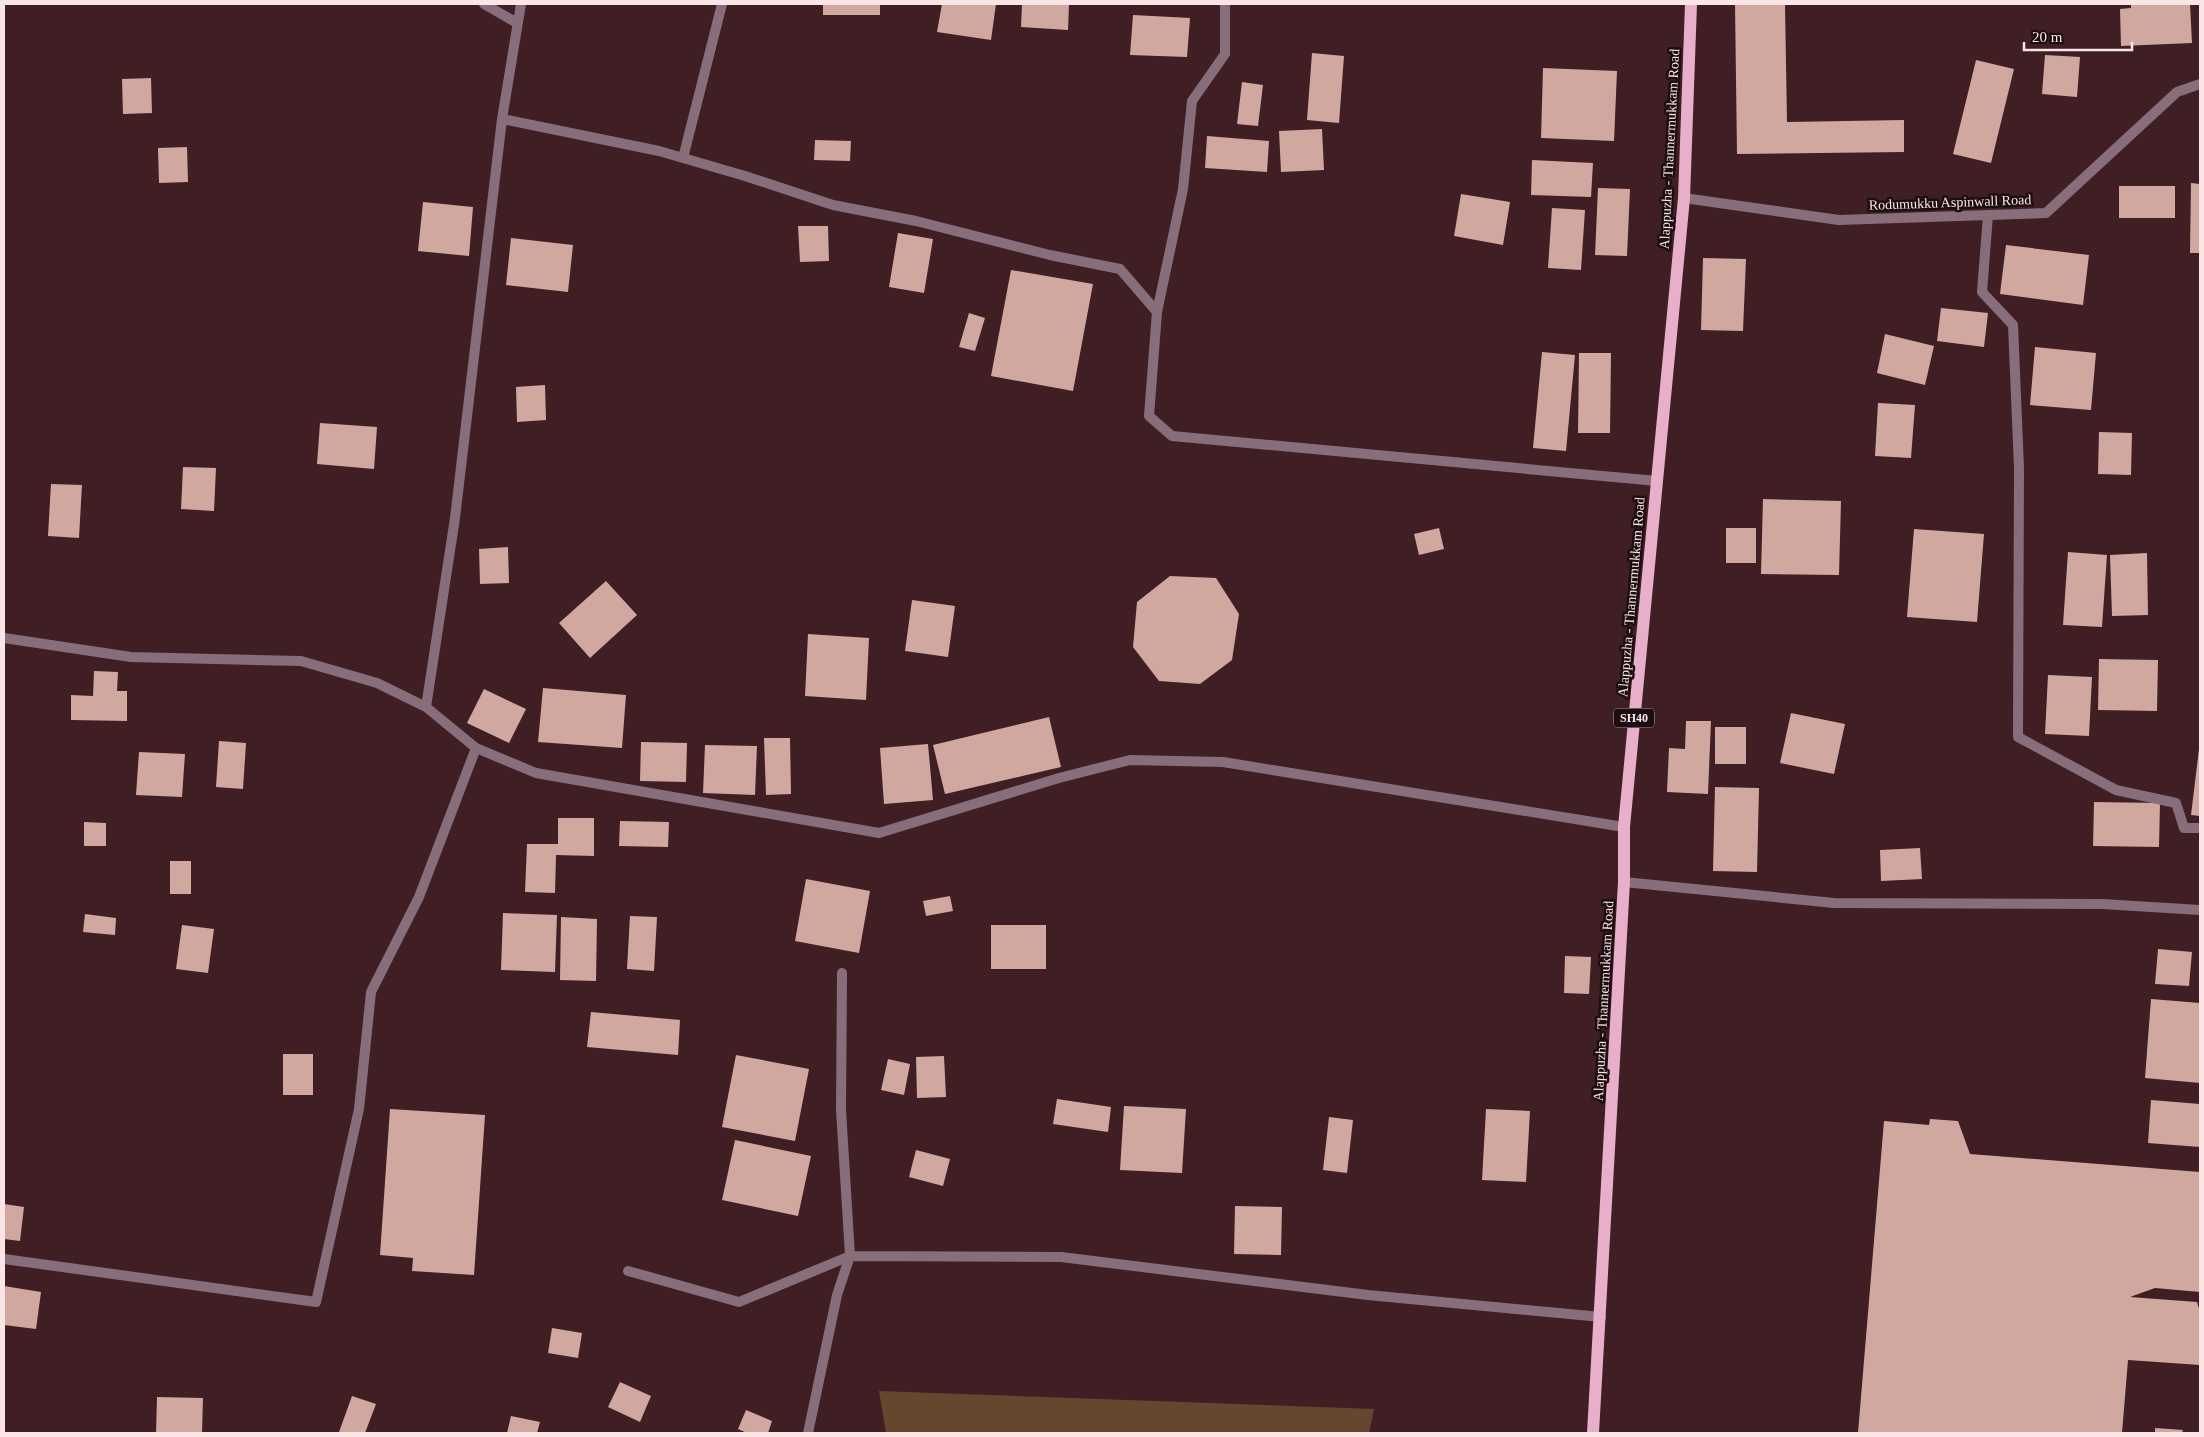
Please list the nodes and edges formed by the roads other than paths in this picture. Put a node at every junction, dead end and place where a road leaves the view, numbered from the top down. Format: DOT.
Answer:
graph roads {
  1 [pos="484,4"];
  2 [pos="521,4"];
  3 [pos="722,4"];
  4 [pos="1225,4"];
  5 [pos="1690,4"];
  6 [pos="517,23"];
  7 [pos="2200,84"];
  8 [pos="502,119"];
  9 [pos="683,158"];
  10 [pos="1684,198"];
  11 [pos="1988,215"];
  12 [pos="1157,312"];
  13 [pos="1657,481"];
  14 [pos="4,638"];
  15 [pos="426,707"];
  16 [pos="476,748"];
  17 [pos="1624,827"];
  18 [pos="2200,828"];
  19 [pos="1624,882"];
  20 [pos="2200,910"];
  21 [pos="842,973"];
  22 [pos="850,1256"];
  23 [pos="4,1259"];
  24 [pos="628,1271"];
  25 [pos="1601,1317"];
  26 [pos="808,1433"];
  27 [pos="1593,1433"];
  1 -- 6 [label="street"];
  2 -- 6 [label="street"];
  3 -- 9 [label="street"];
  4 -- 12 [label="street"];
  5 -- 10 [label="main road, Alappuzha - Thannermukkam Road / SH40"];
  6 -- 8 [label="street"];
  7 -- 11 [label="street, Rodumukku Aspinwall Road"];
  8 -- 9 [label="street"];
  8 -- 15 [label="street"];
  9 -- 12 [label="street"];
  10 -- 11 [label="street, Rodumukku Aspinwall Road"];
  10 -- 13 [label="main road, Alappuzha - Thannermukkam Road / SH40"];
  11 -- 18 [label="street"];
  12 -- 13 [label="street"];
  13 -- 17 [label="main road, Alappuzha - Thannermukkam Road / SH40"];
  14 -- 15 [label="street"];
  15 -- 16 [label="street"];
  16 -- 17 [label="street"];
  16 -- 23 [label="street"];
  17 -- 19 [label="main road, Alappuzha - Thannermukkam Road / SH40"];
  19 -- 20 [label="street"];
  19 -- 25 [label="main road, Alappuzha - Thannermukkam Road / SH40"];
  21 -- 22 [label="street"];
  22 -- 24 [label="street"];
  22 -- 25 [label="street"];
  22 -- 26 [label="street"];
  25 -- 27 [label="main road, Alappuzha - Thannermukkam Road / SH40"];
}
